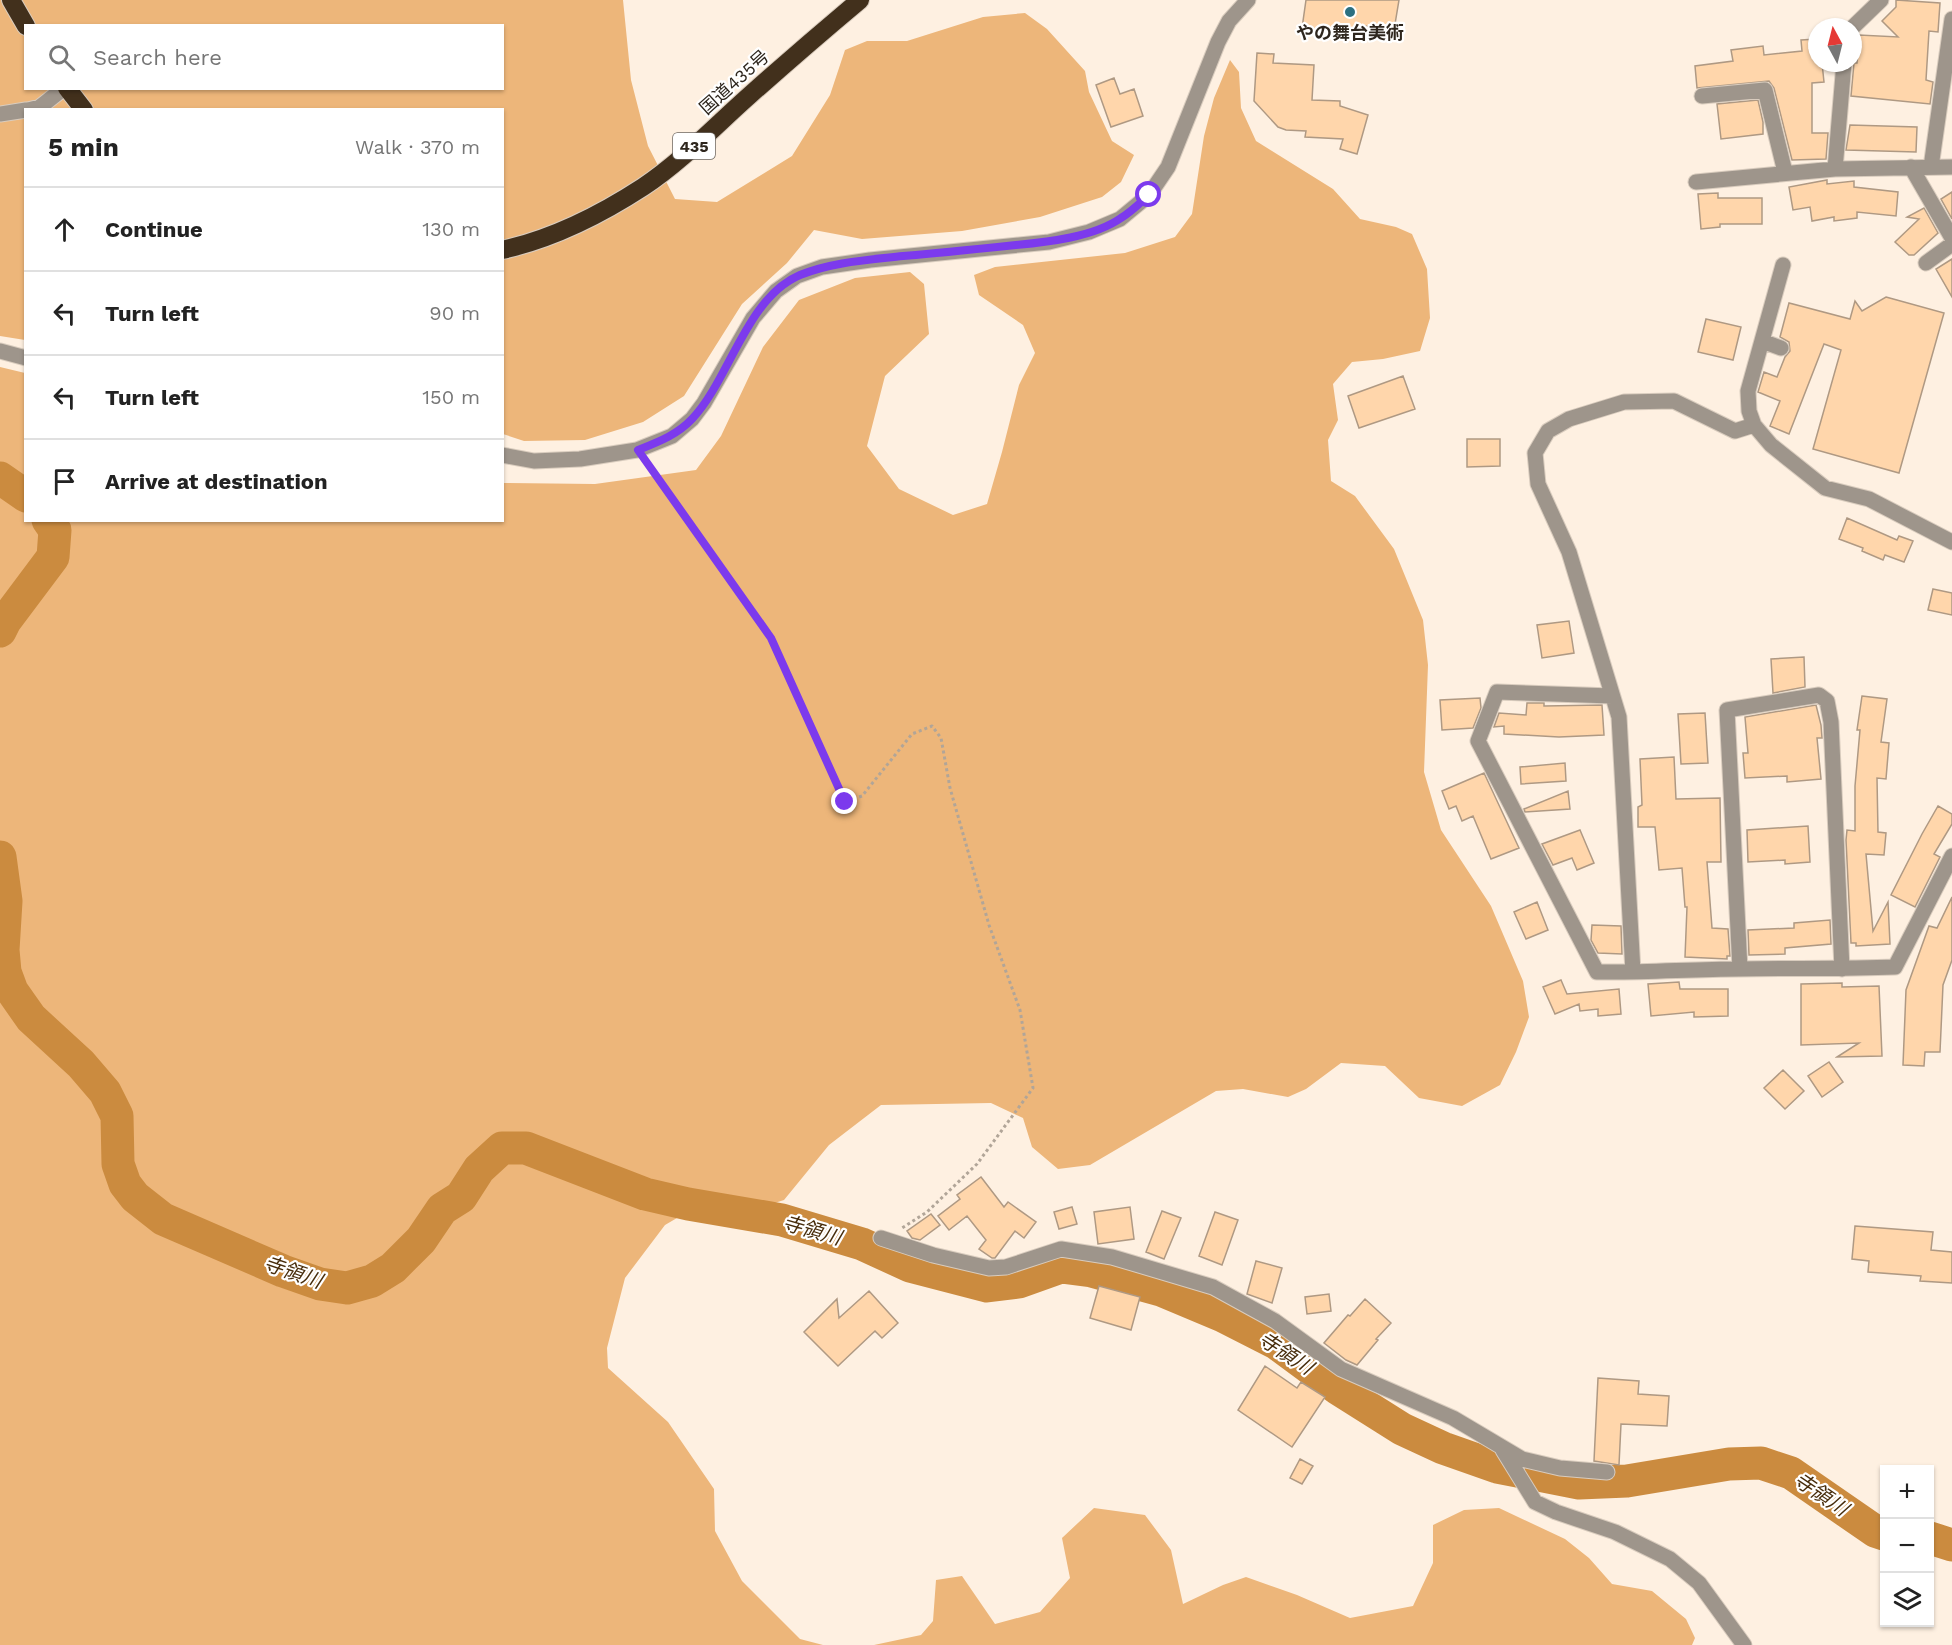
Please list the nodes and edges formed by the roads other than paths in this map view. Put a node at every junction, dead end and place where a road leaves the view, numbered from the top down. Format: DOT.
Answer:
graph roads {
  1 [pos="10,0"];
  2 [pos="860,0"];
  3 [pos="1248,0"];
  4 [pos="1881,0"];
  5 [pos="1862,18"];
  6 [pos="1952,19"];
  7 [pos="25,24"];
  8 [pos="1843,72"];
  9 [pos="62,90"];
  10 [pos="67,90"];
  11 [pos="1702,96"];
  12 [pos="36,108"];
  13 [pos="82,108"];
  14 [pos="24,110"];
  15 [pos="0,114"];
  16 [pos="1911,167"];
  17 [pos="1931,167"];
  18 [pos="1952,167"];
  19 [pos="1835,169"];
  20 [pos="1785,172"];
  21 [pos="1696,182"];
  22 [pos="1952,238"];
  23 [pos="1952,244"];
  24 [pos="504,249"];
  25 [pos="1926,263"];
  26 [pos="1782,265"];
  27 [pos="1762,341"];
  28 [pos="1781,348"];
  29 [pos="0,351"];
  30 [pos="24,357"];
  31 [pos="1754,425"];
  32 [pos="504,455"];
  33 [pos="1952,542"];
  34 [pos="1612,696"];
  35 [pos="1952,856"];
  36 [pos="1740,969"];
  37 [pos="1842,969"];
  38 [pos="1633,972"];
  39 [pos="887,1240"];
  40 [pos="1504,1451"];
  41 [pos="1607,1472"];
  42 [pos="1744,1645"];
  1 -- 7 [label="highway"];
  2 -- 24 [label="highway, 国道435号 / 435"];
  3 -- 32 [label="street"];
  4 -- 5 [label="street"];
  6 -- 17 [label="street"];
  8 -- 19 [label="street"];
  9 -- 12 [label="street"];
  10 -- 13 [label="highway"];
  11 -- 20 [label="street"];
  14 -- 15 [label="street"];
  16 -- 17 [label="street"];
  16 -- 19 [label="street"];
  16 -- 22 [label="street"];
  17 -- 18 [label="street"];
  19 -- 20 [label="street"];
  20 -- 21 [label="street"];
  23 -- 25 [label="street"];
  26 -- 27 [label="street"];
  27 -- 28 [label="street"];
  27 -- 31 [label="street"];
  29 -- 30 [label="street"];
  31 -- 33 [label="street"];
  31 -- 34 [label="street"];
  34 -- 38 [label="street"];
  34 -- 38 [label="street"];
  35 -- 37 [label="street"];
  36 -- 37 [label="street"];
  36 -- 37 [label="street"];
  36 -- 38 [label="street"];
  39 -- 40 [label="street"];
  40 -- 41 [label="street"];
  40 -- 42 [label="street"];
}
